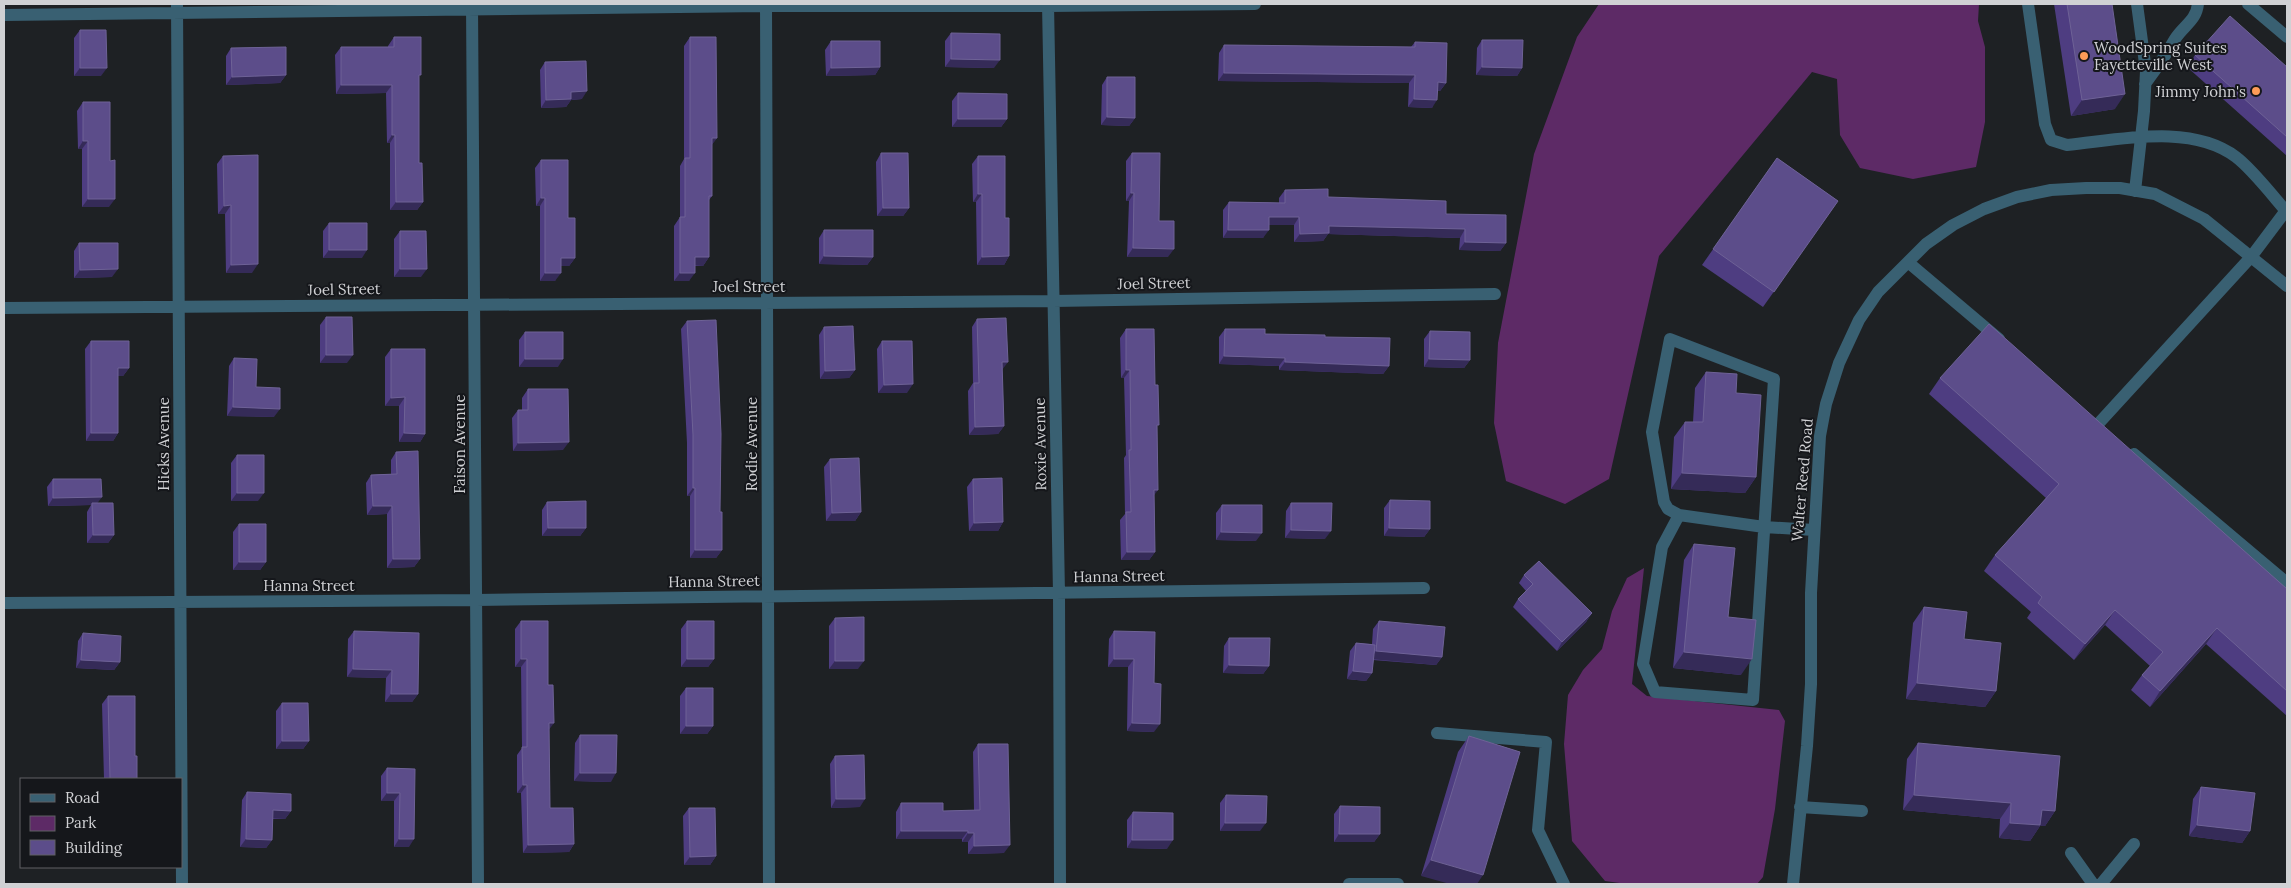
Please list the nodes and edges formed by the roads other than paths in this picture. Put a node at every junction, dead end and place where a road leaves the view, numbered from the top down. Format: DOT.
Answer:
graph roads {
  1 [pos="1255,4"];
  2 [pos="2028,4"];
  3 [pos="2137,4"];
  4 [pos="2198,4"];
  5 [pos="2248,4"];
  6 [pos="766,5"];
  7 [pos="1048,5"];
  8 [pos="472,6"];
  9 [pos="178,9"];
  10 [pos="4,15"];
  11 [pos="2287,37"];
  12 [pos="2145,84"];
  13 [pos="2141,137"];
  14 [pos="2135,191"];
  15 [pos="2287,210"];
  16 [pos="2251,257"];
  17 [pos="1909,263"];
  18 [pos="2287,286"];
  19 [pos="1495,294"];
  20 [pos="1054,301"];
  21 [pos="767,302"];
  22 [pos="474,303"];
  23 [pos="179,307"];
  24 [pos="4,308"];
  25 [pos="2007,346"];
  26 [pos="2099,423"];
  27 [pos="2125,446"];
  28 [pos="1679,515"];
  29 [pos="1764,527"];
  30 [pos="1814,530"];
  31 [pos="2287,583"];
  32 [pos="1424,588"];
  33 [pos="1059,593"];
  34 [pos="768,597"];
  35 [pos="476,600"];
  36 [pos="180,602"];
  37 [pos="4,603"];
  38 [pos="1437,732"];
  39 [pos="181,778"];
  40 [pos="1800,807"];
  41 [pos="1862,812"];
  42 [pos="2134,844"];
  43 [pos="2071,853"];
  44 [pos="182,868"];
  45 [pos="182,884"];
  46 [pos="478,884"];
  47 [pos="769,884"];
  48 [pos="1060,884"];
  49 [pos="1349,884"];
  50 [pos="1398,884"];
  51 [pos="1564,884"];
  52 [pos="1792,884"];
  53 [pos="2093,884"];
  54 [pos="2101,884"];
  1 -- 7 [label="street"];
  2 -- 13 [label="street"];
  3 -- 12 [label="street"];
  4 -- 12 [label="street"];
  5 -- 11 [label="street"];
  6 -- 7 [label="street"];
  6 -- 8 [label="street"];
  6 -- 21 [label="street, Rodie Avenue"];
  7 -- 20 [label="street, Roxie Avenue"];
  8 -- 9 [label="street"];
  8 -- 22 [label="street, Faison Avenue"];
  9 -- 10 [label="street"];
  9 -- 23 [label="street, Hicks Avenue"];
  12 -- 13 [label="street"];
  13 -- 14 [label="street"];
  13 -- 15 [label="street"];
  14 -- 16 [label="street, Walter Reed Road"];
  14 -- 17 [label="street, Walter Reed Road"];
  15 -- 16 [label="street"];
  16 -- 18 [label="street, Walter Reed Road"];
  16 -- 26 [label="street"];
  17 -- 25 [label="street"];
  17 -- 30 [label="street, Walter Reed Road"];
  19 -- 20 [label="street, Joel Street"];
  20 -- 21 [label="street, Joel Street"];
  20 -- 33 [label="street, Roxie Avenue"];
  21 -- 22 [label="street, Joel Street"];
  21 -- 34 [label="street, Rodie Avenue"];
  22 -- 23 [label="street, Joel Street"];
  22 -- 35 [label="street, Faison Avenue"];
  23 -- 24 [label="street, Joel Street"];
  23 -- 36 [label="street, Hicks Avenue"];
  27 -- 31 [label="street"];
  28 -- 29 [label="street"];
  28 -- 29 [label="street"];
  28 -- 29 [label="street"];
  29 -- 30 [label="street"];
  30 -- 40 [label="street, Walter Reed Road"];
  32 -- 33 [label="street, Hanna Street"];
  33 -- 34 [label="street, Hanna Street"];
  33 -- 48 [label="street, Roxie Avenue"];
  34 -- 35 [label="street, Hanna Street"];
  34 -- 47 [label="street, Rodie Avenue"];
  35 -- 36 [label="street, Hanna Street"];
  35 -- 46 [label="street, Faison Avenue"];
  36 -- 37 [label="street, Hanna Street"];
  36 -- 39 [label="street, Hicks Avenue"];
  38 -- 51 [label="street"];
  40 -- 41 [label="street"];
  40 -- 52 [label="street, Walter Reed Road"];
  42 -- 54 [label="street"];
  43 -- 53 [label="street"];
  44 -- 45 [label="street, Hicks Avenue"];
  49 -- 50 [label="street"];
}
